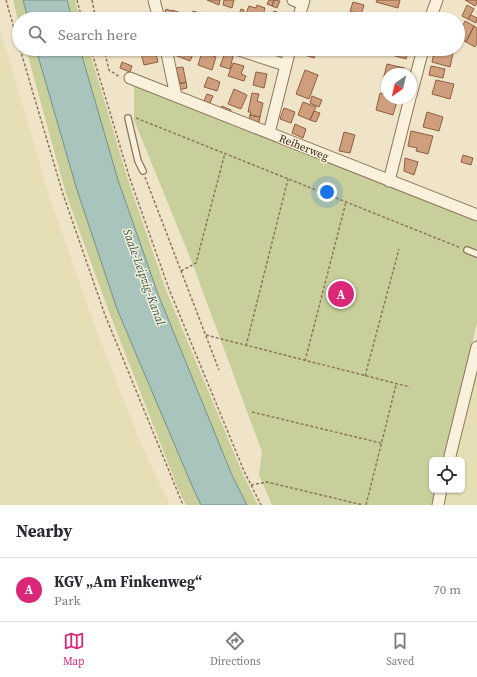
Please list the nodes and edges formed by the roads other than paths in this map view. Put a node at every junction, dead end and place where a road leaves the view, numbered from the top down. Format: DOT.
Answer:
graph roads {
  1 [pos="154,0"];
  2 [pos="437,0"];
  3 [pos="300,1"];
  4 [pos="157,12"];
  5 [pos="299,12"];
  6 [pos="433,12"];
  7 [pos="167,56"];
  8 [pos="257,56"];
  9 [pos="288,56"];
  10 [pos="421,56"];
  11 [pos="285,65"];
  12 [pos="417,72"];
  13 [pos="126,78"];
  14 [pos="176,96"];
  15 [pos="408,104"];
  16 [pos="131,118"];
  17 [pos="269,133"];
  18 [pos="143,171"];
  19 [pos="389,181"];
  20 [pos="477,215"];
  21 [pos="467,250"];
  22 [pos="477,254"];
  23 [pos="477,347"];
  24 [pos="450,457"];
  25 [pos="441,493"];
  26 [pos="438,505"];
  1 -- 4 [label="street"];
  2 -- 6 [label="street"];
  3 -- 5 [label="street"];
  7 -- 14 [label="street"];
  8 -- 11 [label="street"];
  9 -- 11 [label="street"];
  10 -- 12 [label="street"];
  11 -- 17 [label="street"];
  13 -- 14 [label="street, Reiherweg"];
  14 -- 17 [label="street, Reiherweg"];
  15 -- 19 [label="street"];
  16 -- 18 [label="lane"];
  17 -- 19 [label="street, Reiherweg"];
  19 -- 20 [label="street, Reiherweg"];
  21 -- 22 [label="lane"];
  23 -- 24 [label="street"];
  25 -- 26 [label="street"];
}
